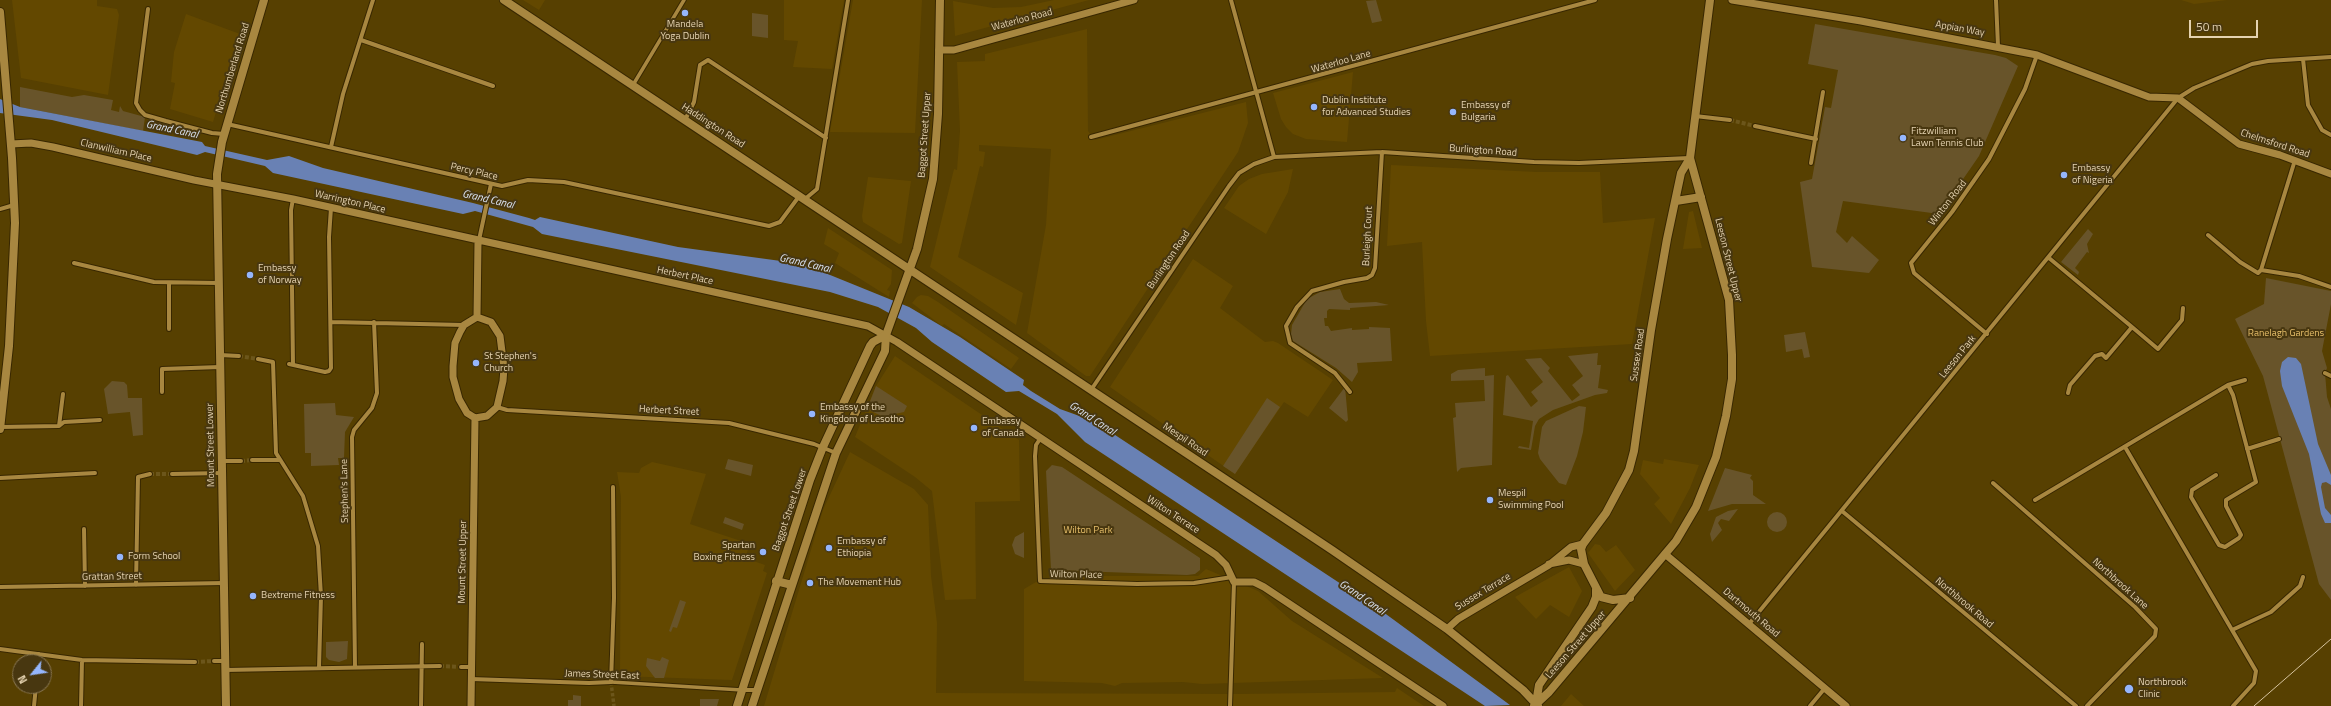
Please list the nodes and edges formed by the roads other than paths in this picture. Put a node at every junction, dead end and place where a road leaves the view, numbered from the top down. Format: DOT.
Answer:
graph roads {
  1 [pos="264,0"];
  2 [pos="373,0"];
  3 [pos="504,0"];
  4 [pos="684,0"];
  5 [pos="848,0"];
  6 [pos="940,0"];
  7 [pos="1134,0"];
  8 [pos="1231,0"];
  9 [pos="1595,0"];
  10 [pos="1710,0"];
  11 [pos="1732,0"];
  12 [pos="1996,0"];
  13 [pos="148,9"];
  14 [pos="0,12"];
  15 [pos="361,40"];
  16 [pos="1998,46"];
  17 [pos="938,50"];
  18 [pos="2037,55"];
  19 [pos="2331,57"];
  20 [pos="2303,59"];
  21 [pos="633,85"];
  22 [pos="493,86"];
  23 [pos="1823,92"];
  24 [pos="1257,93"];
  25 [pos="2178,98"];
  26 [pos="1695,116"];
  27 [pos="686,120"];
  28 [pos="1730,120"];
  29 [pos="227,124"];
  30 [pos="1755,126"];
  31 [pos="2331,135"];
  32 [pos="1091,137"];
  33 [pos="223,138"];
  34 [pos="826,138"];
  35 [pos="1816,139"];
  36 [pos="11,144"];
  37 [pos="331,147"];
  38 [pos="1382,152"];
  39 [pos="1274,157"];
  40 [pos="1690,158"];
  41 [pos="2295,160"];
  42 [pos="1811,163"];
  43 [pos="218,164"];
  44 [pos="2331,174"];
  45 [pos="217,184"];
  46 [pos="491,184"];
  47 [pos="802,197"];
  48 [pos="1701,197"];
  49 [pos="293,199"];
  50 [pos="1676,201"];
  51 [pos="14,205"];
  52 [pos="331,208"];
  53 [pos="0,209"];
  54 [pos="2208,235"];
  55 [pos="478,242"];
  56 [pos="2048,258"];
  57 [pos="74,263"];
  58 [pos="911,269"];
  59 [pos="2260,270"];
  60 [pos="218,283"];
  61 [pos="169,284"];
  62 [pos="2331,288"];
  63 [pos="2183,308"];
  64 [pos="477,317"];
  65 [pos="331,322"];
  66 [pos="374,322"];
  67 [pos="464,325"];
  68 [pos="2132,328"];
  69 [pos="169,329"];
  70 [pos="1987,334"];
  71 [pos="886,335"];
  72 [pos="220,355"];
  73 [pos="239,356"];
  74 [pos="258,359"];
  75 [pos="220,367"];
  76 [pos="2325,373"];
  77 [pos="2331,376"];
  78 [pos="2245,380"];
  79 [pos="2228,385"];
  80 [pos="1091,390"];
  81 [pos="162,392"];
  82 [pos="1350,392"];
  83 [pos="2068,393"];
  84 [pos="62,394"];
  85 [pos="497,407"];
  86 [pos="1,414"];
  87 [pos="475,418"];
  88 [pos="100,420"];
  89 [pos="59,426"];
  90 [pos="0,428"];
  91 [pos="1040,438"];
  92 [pos="2279,439"];
  93 [pos="823,447"];
  94 [pos="2124,447"];
  95 [pos="2247,449"];
  96 [pos="836,453"];
  97 [pos="278,458"];
  98 [pos="252,460"];
  99 [pos="222,461"];
  100 [pos="241,461"];
  101 [pos="95,473"];
  102 [pos="222,473"];
  103 [pos="150,474"];
  104 [pos="172,474"];
  105 [pos="2216,475"];
  106 [pos="0,478"];
  107 [pos="1993,483"];
  108 [pos="613,486"];
  109 [pos="2035,500"];
  110 [pos="1842,511"];
  111 [pos="84,529"];
  112 [pos="1582,544"];
  113 [pos="1665,554"];
  114 [pos="1549,564"];
  115 [pos="1584,564"];
  116 [pos="2303,577"];
  117 [pos="1232,579"];
  118 [pos="776,581"];
  119 [pos="224,583"];
  120 [pos="136,585"];
  121 [pos="792,585"];
  122 [pos="85,586"];
  123 [pos="0,587"];
  124 [pos="1596,588"];
  125 [pos="1630,598"];
  126 [pos="1749,624"];
  127 [pos="1447,630"];
  128 [pos="2232,630"];
  129 [pos="422,644"];
  130 [pos="0,649"];
  131 [pos="37,653"];
  132 [pos="82,660"];
  133 [pos="214,661"];
  134 [pos="195,662"];
  135 [pos="225,665"];
  136 [pos="422,666"];
  137 [pos="440,666"];
  138 [pos="355,667"];
  139 [pos="461,667"];
  140 [pos="471,667"];
  141 [pos="320,668"];
  142 [pos="471,679"];
  143 [pos="611,682"];
  144 [pos="1825,688"];
  145 [pos="742,690"];
  146 [pos="757,690"];
  147 [pos="35,694"];
  148 [pos="1536,705"];
  149 [pos="34,706"];
  150 [pos="81,706"];
  151 [pos="226,706"];
  152 [pos="421,706"];
  153 [pos="471,706"];
  154 [pos="737,706"];
  155 [pos="752,706"];
  156 [pos="1230,706"];
  157 [pos="1443,706"];
  158 [pos="1810,706"];
  159 [pos="1846,706"];
  160 [pos="2076,706"];
  161 [pos="2087,706"];
  162 [pos="2233,706"];
  1 -- 29 [label="main road, Northumberland Road"];
  2 -- 15 [label="street"];
  3 -- 21 [label="main road, Haddington Road"];
  4 -- 21 [label="street"];
  5 -- 34 [label="street, Percy Place"];
  6 -- 17 [label="main road, Baggot Street Upper"];
  7 -- 17 [label="street, Waterloo Road"];
  8 -- 24 [label="street"];
  9 -- 24 [label="street, Waterloo Lane"];
  10 -- 26 [label="main road, Leeson Street Upper"];
  11 -- 16 [label="street, Appian Way"];
  12 -- 16 [label="street"];
  13 -- 33 [label="street"];
  14 -- 36 [label="main road"];
  15 -- 22 [label="street"];
  15 -- 37 [label="street"];
  16 -- 18 [label="street, Appian Way"];
  17 -- 58 [label="main road, Baggot Street Upper"];
  18 -- 25 [label="street, Appian Way"];
  18 -- 70 [label="street, Winton Road"];
  19 -- 20 [label="street, Leeson Park"];
  20 -- 25 [label="street, Leeson Park"];
  20 -- 31 [label="street"];
  21 -- 27 [label="main road, Haddington Road"];
  23 -- 35 [label="street"];
  24 -- 32 [label="street, Waterloo Lane"];
  24 -- 39 [label="street"];
  25 -- 41 [label="street, Chelmsford Road"];
  25 -- 56 [label="street, Leeson Park"];
  26 -- 28 [label="street"];
  26 -- 40 [label="main road, Leeson Street Upper"];
  27 -- 34 [label="street"];
  27 -- 47 [label="main road, Haddington Road"];
  29 -- 33 [label="main road, Northumberland Road"];
  29 -- 37 [label="street, Percy Place"];
  30 -- 35 [label="street"];
  33 -- 43 [label="main road, Northumberland Road"];
  34 -- 47 [label="street, Percy Place"];
  35 -- 42 [label="street"];
  36 -- 45 [label="street, Clanwilliam Place"];
  36 -- 51 [label="main road"];
  37 -- 46 [label="street, Percy Place"];
  38 -- 39 [label="street, Burlington Road"];
  38 -- 40 [label="street, Burlington Road"];
  38 -- 82 [label="street, Burleigh Court"];
  39 -- 80 [label="street, Burlington Road"];
  40 -- 48 [label="main road, Leeson Street Upper"];
  40 -- 50 [label="main road, Sussex Road"];
  41 -- 44 [label="street, Chelmsford Road"];
  41 -- 59 [label="street"];
  43 -- 45 [label="main road, Mount Street Lower"];
  45 -- 49 [label="street, Warrington Place"];
  45 -- 60 [label="main road, Mount Street Lower"];
  46 -- 47 [label="street, Percy Place"];
  46 -- 55 [label="street"];
  47 -- 58 [label="main road, Haddington Road"];
  48 -- 50 [label="main road"];
  48 -- 113 [label="main road, Leeson Street Upper"];
  49 -- 52 [label="street, Warrington Place"];
  49 -- 65 [label="street"];
  50 -- 112 [label="main road, Sussex Road"];
  51 -- 53 [label="street"];
  51 -- 86 [label="main road"];
  52 -- 55 [label="street, Warrington Place"];
  52 -- 65 [label="street"];
  54 -- 59 [label="street"];
  55 -- 64 [label="street"];
  55 -- 71 [label="street, Herbert Place"];
  56 -- 68 [label="street"];
  56 -- 70 [label="street, Leeson Park"];
  57 -- 61 [label="street"];
  58 -- 71 [label="main road, Baggot Street Lower"];
  58 -- 80 [label="main road, Mespil Road"];
  59 -- 62 [label="street"];
  60 -- 61 [label="street"];
  60 -- 72 [label="main road, Mount Street Lower"];
  61 -- 69 [label="street"];
  63 -- 68 [label="street"];
  64 -- 67 [label="street"];
  64 -- 85 [label="street"];
  65 -- 66 [label="street"];
  66 -- 67 [label="street"];
  66 -- 138 [label="street, Stephen's Lane"];
  67 -- 87 [label="street"];
  68 -- 83 [label="street"];
  70 -- 110 [label="street, Leeson Park"];
  71 -- 91 [label="street, Wilton Terrace"];
  71 -- 93 [label="main road, Baggot Street Lower"];
  71 -- 96 [label="main road, Baggot Street Lower"];
  72 -- 73 [label="street"];
  72 -- 75 [label="main road, Mount Street Lower"];
  74 -- 97 [label="street"];
  75 -- 81 [label="street"];
  75 -- 99 [label="main road, Mount Street Lower"];
  76 -- 77 [label="street"];
  78 -- 79 [label="street"];
  79 -- 94 [label="street"];
  79 -- 95 [label="street"];
  80 -- 127 [label="main road, Mespil Road"];
  84 -- 89 [label="street"];
  85 -- 87 [label="street"];
  85 -- 93 [label="street, Herbert Street"];
  86 -- 90 [label="main road"];
  87 -- 140 [label="street, Mount Street Upper"];
  88 -- 89 [label="street"];
  89 -- 90 [label="street"];
  91 -- 117 [label="street, Wilton Terrace"];
  91 -- 117 [label="street, Wilton Place"];
  92 -- 95 [label="street"];
  93 -- 96 [label="street, Herbert Street"];
  93 -- 118 [label="main road, Baggot Street Lower"];
  94 -- 109 [label="street"];
  94 -- 128 [label="street"];
  95 -- 105 [label="street"];
  96 -- 121 [label="main road, Baggot Street Lower"];
  97 -- 98 [label="street"];
  97 -- 141 [label="street"];
  99 -- 100 [label="street"];
  99 -- 102 [label="main road, Mount Street Lower"];
  101 -- 106 [label="street"];
  102 -- 104 [label="street"];
  102 -- 119 [label="main road, Mount Street Lower"];
  103 -- 120 [label="street"];
  107 -- 161 [label="street, Northbrook Lane"];
  108 -- 143 [label="street"];
  110 -- 126 [label="street, Leeson Park"];
  110 -- 160 [label="street, Northbrook Road"];
  111 -- 122 [label="street"];
  112 -- 114 [label="street, Sussex Terrace"];
  112 -- 115 [label="main road, Leeson Street Upper"];
  113 -- 125 [label="main road, Leeson Street Upper"];
  113 -- 126 [label="street, Dartmouth Road"];
  114 -- 115 [label="street, Sussex Terrace"];
  114 -- 127 [label="street, Sussex Terrace"];
  115 -- 124 [label="main road, Leeson Street Upper"];
  116 -- 128 [label="street"];
  117 -- 156 [label="street"];
  117 -- 157 [label="street"];
  118 -- 121 [label="main road"];
  118 -- 145 [label="main road, Baggot Street Lower"];
  119 -- 120 [label="street, Grattan Street"];
  119 -- 135 [label="main road, Mount Street Lower"];
  120 -- 122 [label="street, Grattan Street"];
  121 -- 146 [label="main road, Baggot Street Lower"];
  122 -- 123 [label="street, Grattan Street"];
  124 -- 125 [label="main road, Leeson Street Upper"];
  124 -- 148 [label="main road, Leeson Street Upper"];
  125 -- 148 [label="main road, Leeson Street Upper"];
  126 -- 144 [label="street, Dartmouth Road"];
  127 -- 148 [label="main road"];
  128 -- 162 [label="street"];
  129 -- 136 [label="street"];
  130 -- 131 [label="street"];
  131 -- 132 [label="street"];
  132 -- 134 [label="street"];
  132 -- 150 [label="street"];
  133 -- 135 [label="street"];
  135 -- 141 [label="street"];
  135 -- 151 [label="main road, Mount Street Lower"];
  136 -- 137 [label="street"];
  136 -- 138 [label="street"];
  136 -- 152 [label="street"];
  138 -- 141 [label="street"];
  139 -- 140 [label="street"];
  140 -- 142 [label="street, Mount Street Upper"];
  142 -- 143 [label="street, James Street East"];
  142 -- 153 [label="street, Mount Street Upper"];
  143 -- 145 [label="street, James Street East"];
  144 -- 158 [label="street"];
  144 -- 159 [label="street, Dartmouth Road"];
  145 -- 146 [label="street, James Street East"];
  145 -- 154 [label="main road, Baggot Street Lower"];
  146 -- 155 [label="main road, Baggot Street Lower"];
  147 -- 149 [label="street"];
}
